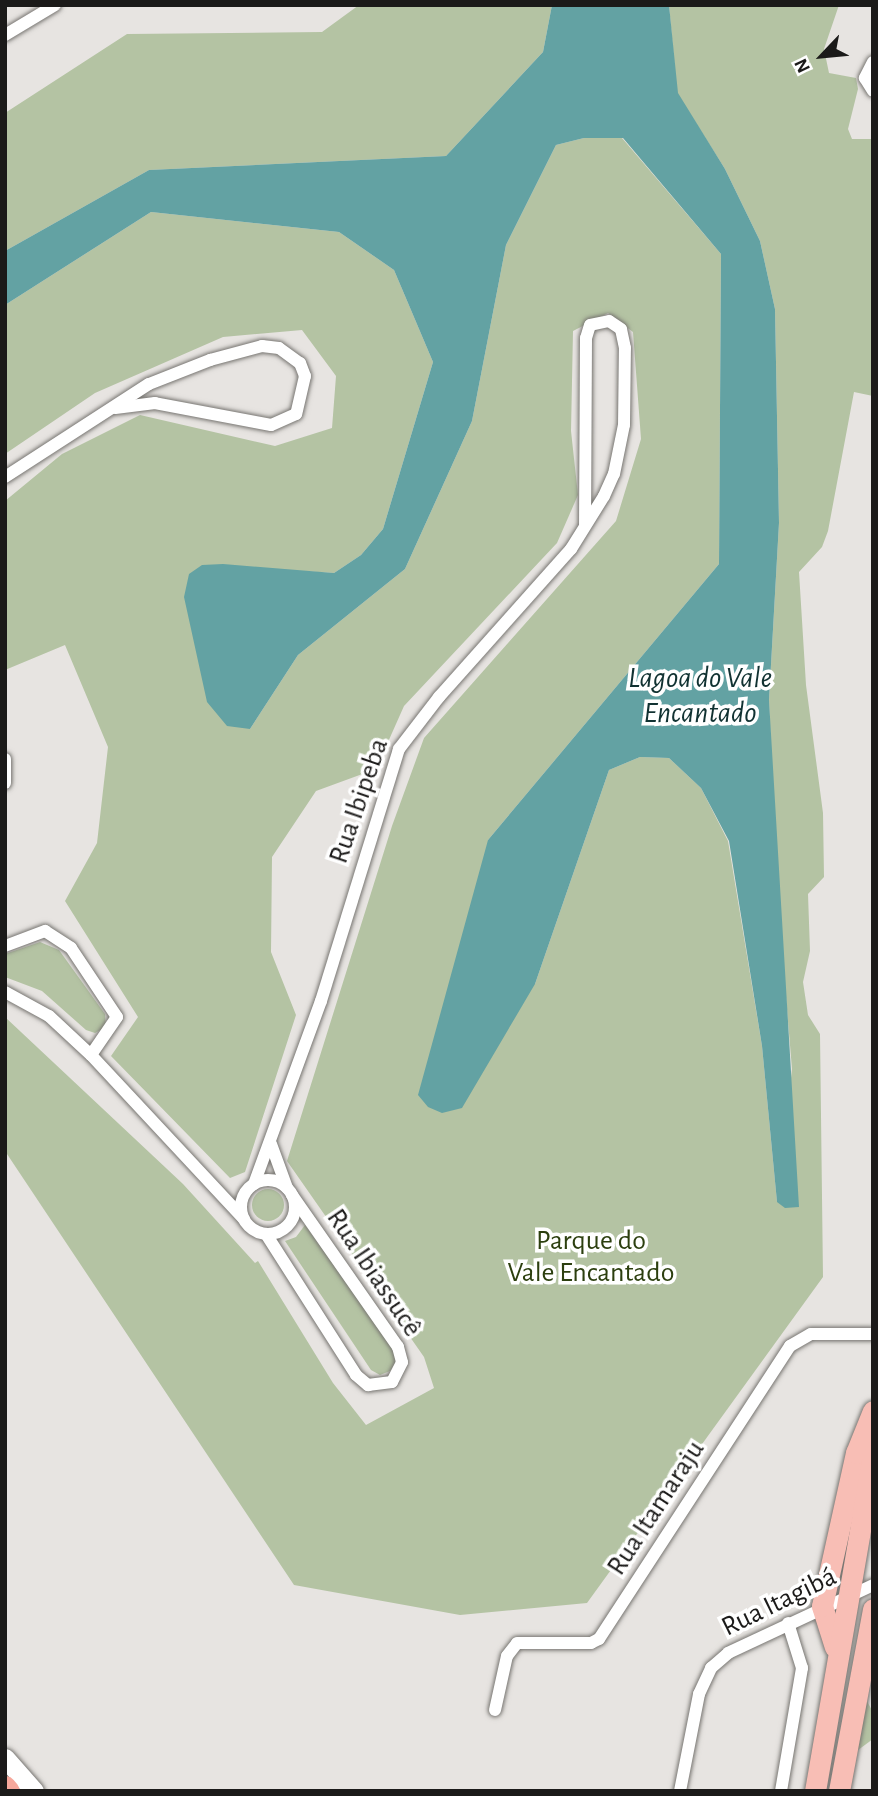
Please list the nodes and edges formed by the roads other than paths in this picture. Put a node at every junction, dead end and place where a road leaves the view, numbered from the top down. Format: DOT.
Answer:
graph roads {
  1 [pos="55,5"];
  2 [pos="5,35"];
  3 [pos="873,62"];
  4 [pos="873,91"];
  5 [pos="115,408"];
  6 [pos="5,477"];
  7 [pos="585,525"];
  8 [pos="5,759"];
  9 [pos="5,783"];
  10 [pos="5,946"];
  11 [pos="5,992"];
  12 [pos="91,1055"];
  13 [pos="271,1144"];
  14 [pos="209,1178"];
  15 [pos="254,1184"];
  16 [pos="289,1191"];
  17 [pos="244,1195"];
  18 [pos="244,1219"];
  19 [pos="266,1234"];
  20 [pos="873,1334"];
  21 [pos="873,1411"];
  22 [pos="873,1455"];
  23 [pos="846,1492"];
  24 [pos="867,1521"];
  25 [pos="873,1585"];
  26 [pos="849,1595"];
  27 [pos="822,1606"];
  28 [pos="873,1609"];
  29 [pos="788,1623"];
  30 [pos="838,1661"];
  31 [pos="495,1710"];
  32 [pos="5,1758"];
  33 [pos="34,1791"];
  34 [pos="680,1791"];
  35 [pos="781,1791"];
  36 [pos="815,1791"];
  37 [pos="839,1791"];
  1 -- 2 [label="street"];
  3 -- 4 [label="street"];
  5 -- 5 [label="street"];
  5 -- 6 [label="street"];
  7 -- 7 [label="street, Rua Ibipeba"];
  7 -- 13 [label="street, Rua Ibipeba"];
  8 -- 9 [label="street"];
  10 -- 12 [label="street"];
  11 -- 12 [label="street"];
  12 -- 14 [label="street"];
  13 -- 15 [label="street, Rua Ibipeba"];
  13 -- 16 [label="street"];
  14 -- 17 [label="street"];
  14 -- 18 [label="street"];
  15 -- 16 [label="street"];
  15 -- 17 [label="street"];
  16 -- 19 [label="street"];
  16 -- 19 [label="street, Rua Ibiassucê"];
  17 -- 18 [label="street"];
  18 -- 19 [label="street"];
  20 -- 31 [label="street, Rua Itamaraju"];
  21 -- 23 [label="main road"];
  22 -- 24 [label="main road"];
  23 -- 24 [label="main road"];
  23 -- 27 [label="main road"];
  24 -- 26 [label="main road"];
  25 -- 26 [label="street, Rua Itagibá"];
  26 -- 27 [label="street, Rua Itagibá"];
  26 -- 30 [label="main road"];
  27 -- 29 [label="street, Rua Itagibá"];
  27 -- 30 [label="main road"];
  28 -- 37 [label="main road"];
  29 -- 34 [label="street, Rua Itagibá"];
  29 -- 35 [label="street"];
  30 -- 36 [label="main road"];
  32 -- 33 [label="main road"];
}
